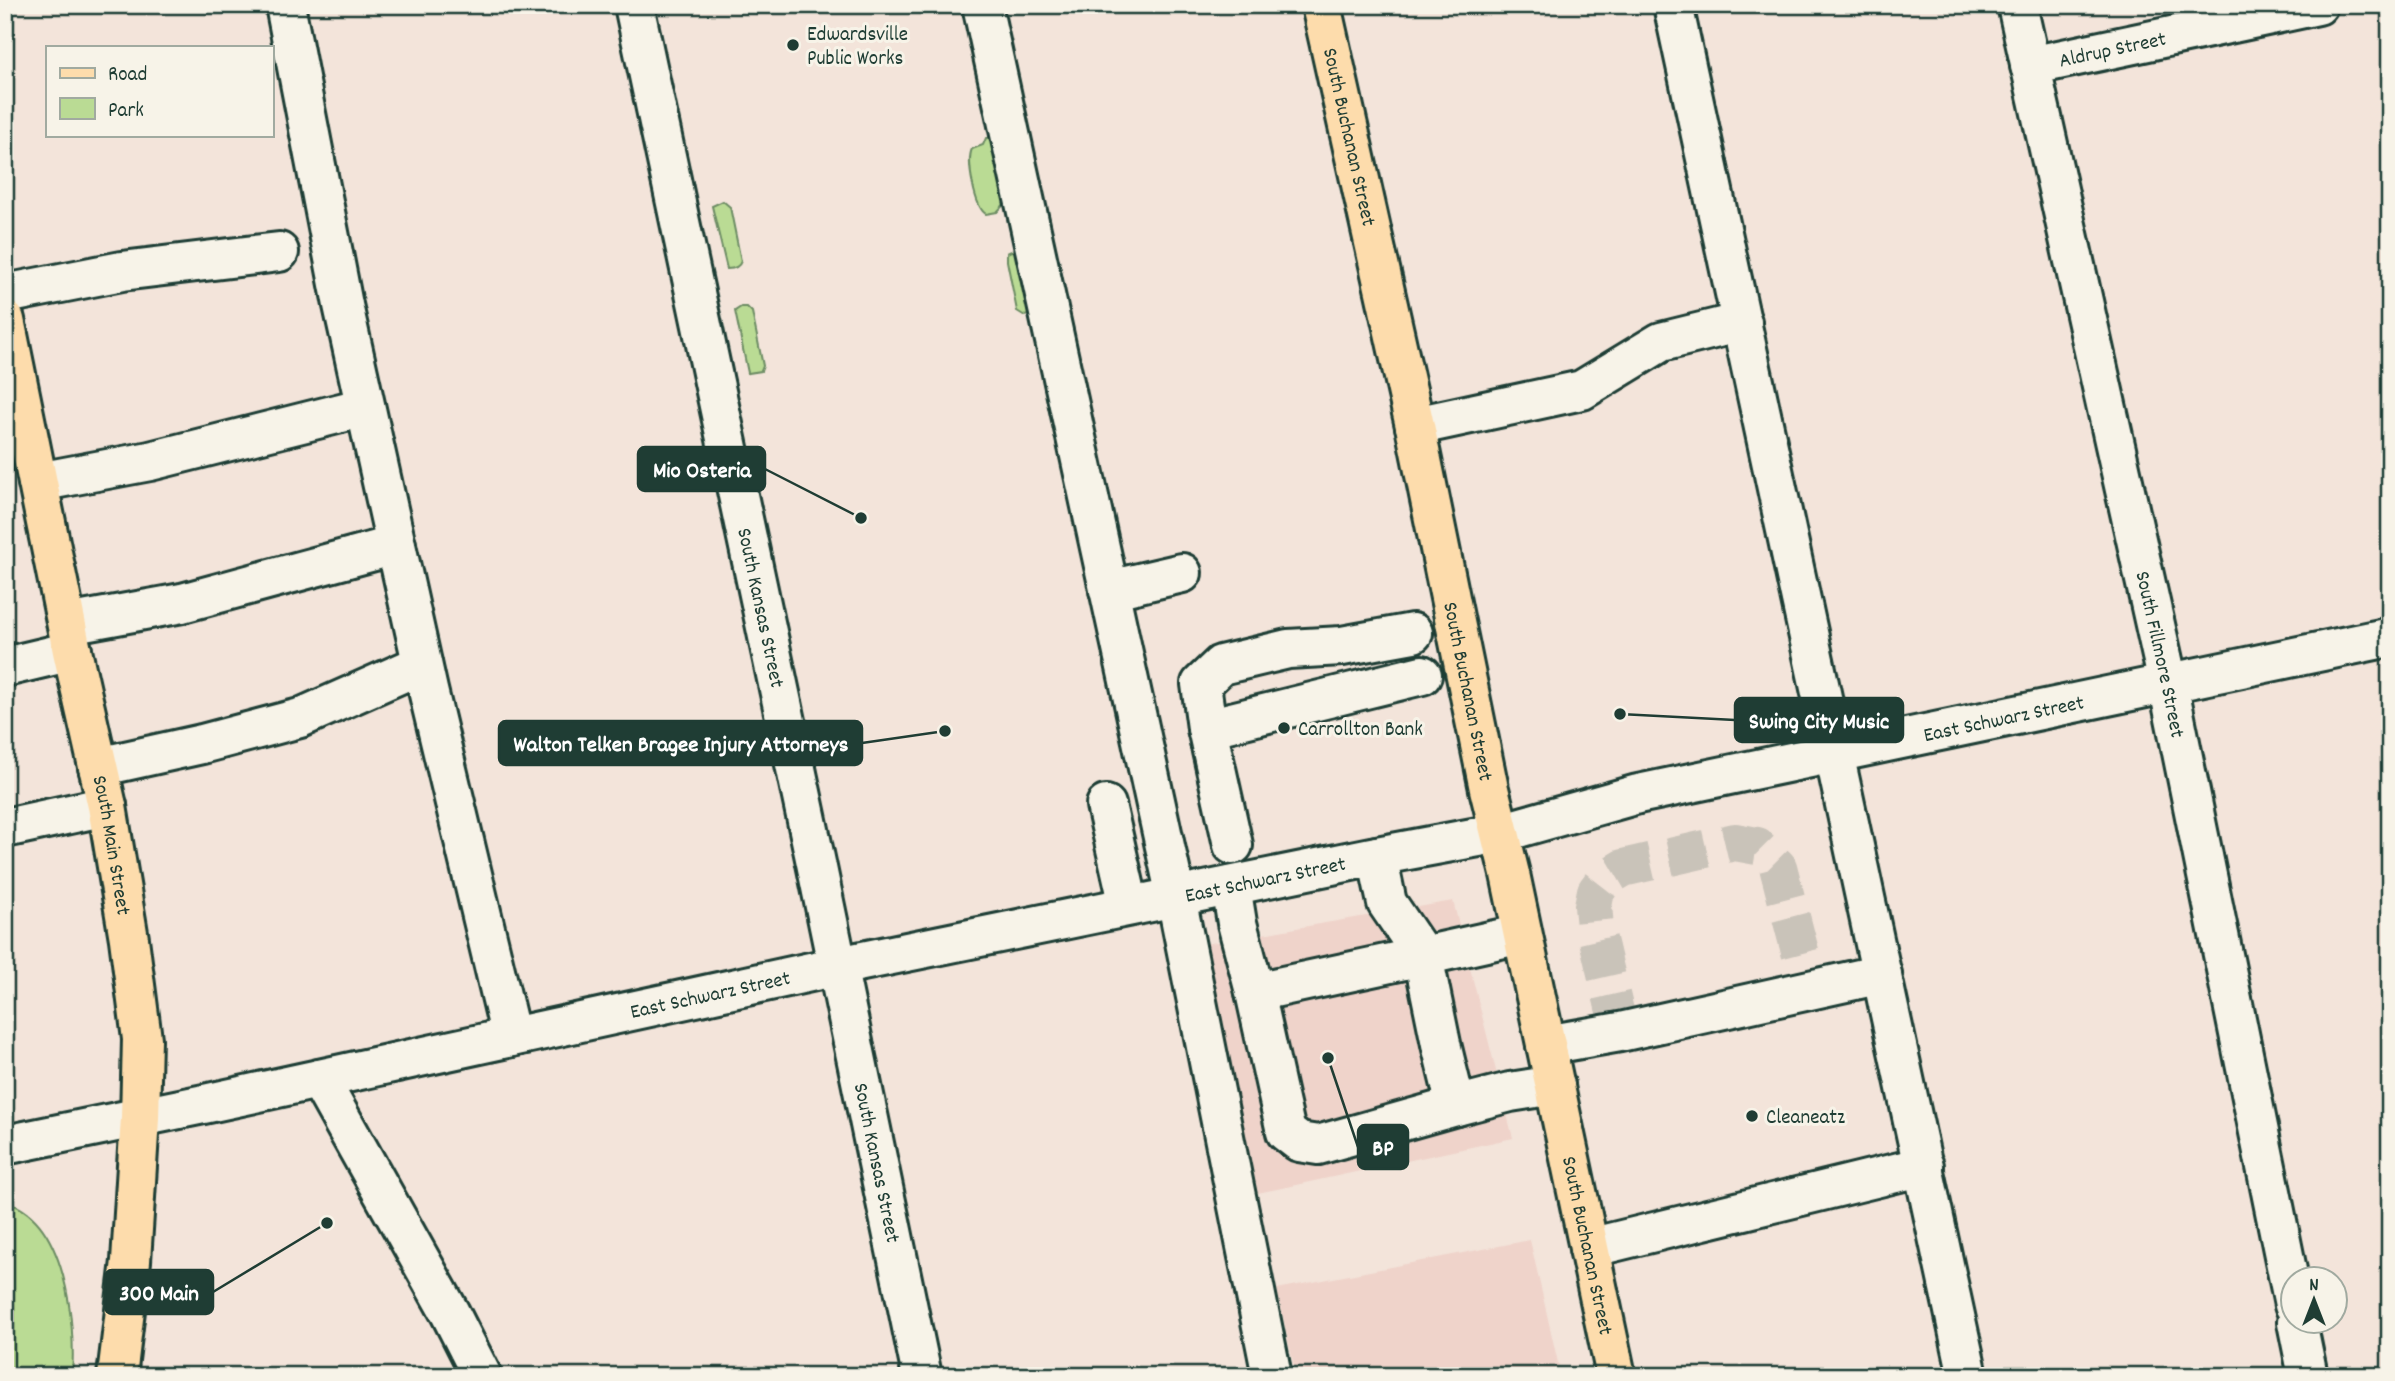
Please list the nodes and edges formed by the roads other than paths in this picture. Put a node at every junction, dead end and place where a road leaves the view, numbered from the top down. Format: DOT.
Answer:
graph roads {
  1 [pos="285,5"];
  2 [pos="634,5"];
  3 [pos="982,5"];
  4 [pos="1321,5"];
  5 [pos="1673,5"];
  6 [pos="2017,5"];
  7 [pos="2318,5"];
  8 [pos="2030,66"];
  9 [pos="279,252"];
  10 [pos="5,294"];
  11 [pos="5,320"];
  12 [pos="1742,322"];
  13 [pos="365,407"];
  14 [pos="1415,426"];
  15 [pos="38,482"];
  16 [pos="396,545"];
  17 [pos="1182,573"];
  18 [pos="1109,590"];
  19 [pos="2390,636"];
  20 [pos="69,638"];
  21 [pos="422,664"];
  22 [pos="5,667"];
  23 [pos="2168,683"];
  24 [pos="1205,717"];
  25 [pos="1835,753"];
  26 [pos="98,767"];
  27 [pos="1105,805"];
  28 [pos="107,806"];
  29 [pos="5,828"];
  30 [pos="1500,833"];
  31 [pos="1233,845"];
  32 [pos="1377,856"];
  33 [pos="1231,886"];
  34 [pos="1176,897"];
  35 [pos="1129,906"];
  36 [pos="1522,934"];
  37 [pos="1423,956"];
  38 [pos="838,966"];
  39 [pos="1882,974"];
  40 [pos="1255,992"];
  41 [pos="511,1037"];
  42 [pos="1546,1045"];
  43 [pos="319,1079"];
  44 [pos="1555,1085"];
  45 [pos="1457,1106"];
  46 [pos="140,1118"];
  47 [pos="5,1145"];
  48 [pos="1924,1166"];
  49 [pos="1589,1248"];
  50 [pos="2286,1266"];
  51 [pos="2300,1336"];
  52 [pos="117,1376"];
  53 [pos="482,1376"];
  54 [pos="922,1376"];
  55 [pos="1272,1376"];
  56 [pos="1616,1376"];
  57 [pos="1968,1376"];
  58 [pos="2308,1376"];
  1 -- 13 [label="street"];
  2 -- 38 [label="street, South Kansas Street"];
  3 -- 18 [label="street"];
  4 -- 14 [label="main road, South Buchanan Street"];
  5 -- 12 [label="street"];
  6 -- 8 [label="street, South Fillmore Street"];
  7 -- 8 [label="street, Aldrup Street"];
  8 -- 23 [label="street, South Fillmore Street"];
  9 -- 10 [label="street"];
  11 -- 15 [label="main road, South Main Street"];
  12 -- 14 [label="street"];
  12 -- 25 [label="street"];
  13 -- 15 [label="street"];
  13 -- 16 [label="street"];
  14 -- 30 [label="main road, South Buchanan Street"];
  15 -- 20 [label="main road, South Main Street"];
  16 -- 20 [label="street"];
  16 -- 21 [label="street"];
  17 -- 18 [label="street"];
  18 -- 34 [label="street"];
  19 -- 23 [label="street, East Schwarz Street"];
  20 -- 22 [label="street"];
  20 -- 26 [label="main road, South Main Street"];
  21 -- 26 [label="street"];
  21 -- 41 [label="street"];
  23 -- 25 [label="street, East Schwarz Street"];
  23 -- 50 [label="street, South Fillmore Street"];
  24 -- 24 [label="street"];
  24 -- 31 [label="street"];
  25 -- 30 [label="street, East Schwarz Street"];
  25 -- 39 [label="street"];
  26 -- 28 [label="main road, South Main Street"];
  27 -- 35 [label="street"];
  28 -- 29 [label="street"];
  28 -- 46 [label="main road, South Main Street"];
  30 -- 32 [label="street, East Schwarz Street"];
  30 -- 36 [label="main road, South Buchanan Street"];
  32 -- 33 [label="street, East Schwarz Street"];
  32 -- 37 [label="street"];
  33 -- 34 [label="street, East Schwarz Street"];
  33 -- 40 [label="street"];
  34 -- 35 [label="street, East Schwarz Street"];
  34 -- 55 [label="street"];
  35 -- 38 [label="street, East Schwarz Street"];
  36 -- 37 [label="street"];
  36 -- 42 [label="main road, South Buchanan Street"];
  37 -- 40 [label="street"];
  37 -- 45 [label="street"];
  38 -- 41 [label="street, East Schwarz Street"];
  38 -- 54 [label="street, South Kansas Street"];
  39 -- 42 [label="street"];
  39 -- 48 [label="street"];
  40 -- 45 [label="street"];
  41 -- 43 [label="street, East Schwarz Street"];
  42 -- 44 [label="main road, South Buchanan Street"];
  43 -- 46 [label="street, East Schwarz Street"];
  43 -- 53 [label="street"];
  44 -- 45 [label="street"];
  44 -- 49 [label="main road, South Buchanan Street"];
  46 -- 47 [label="street, East Schwarz Street"];
  46 -- 52 [label="main road, South Main Street"];
  48 -- 49 [label="street"];
  48 -- 57 [label="street"];
  49 -- 56 [label="main road, South Buchanan Street"];
  51 -- 58 [label="street"];
}
